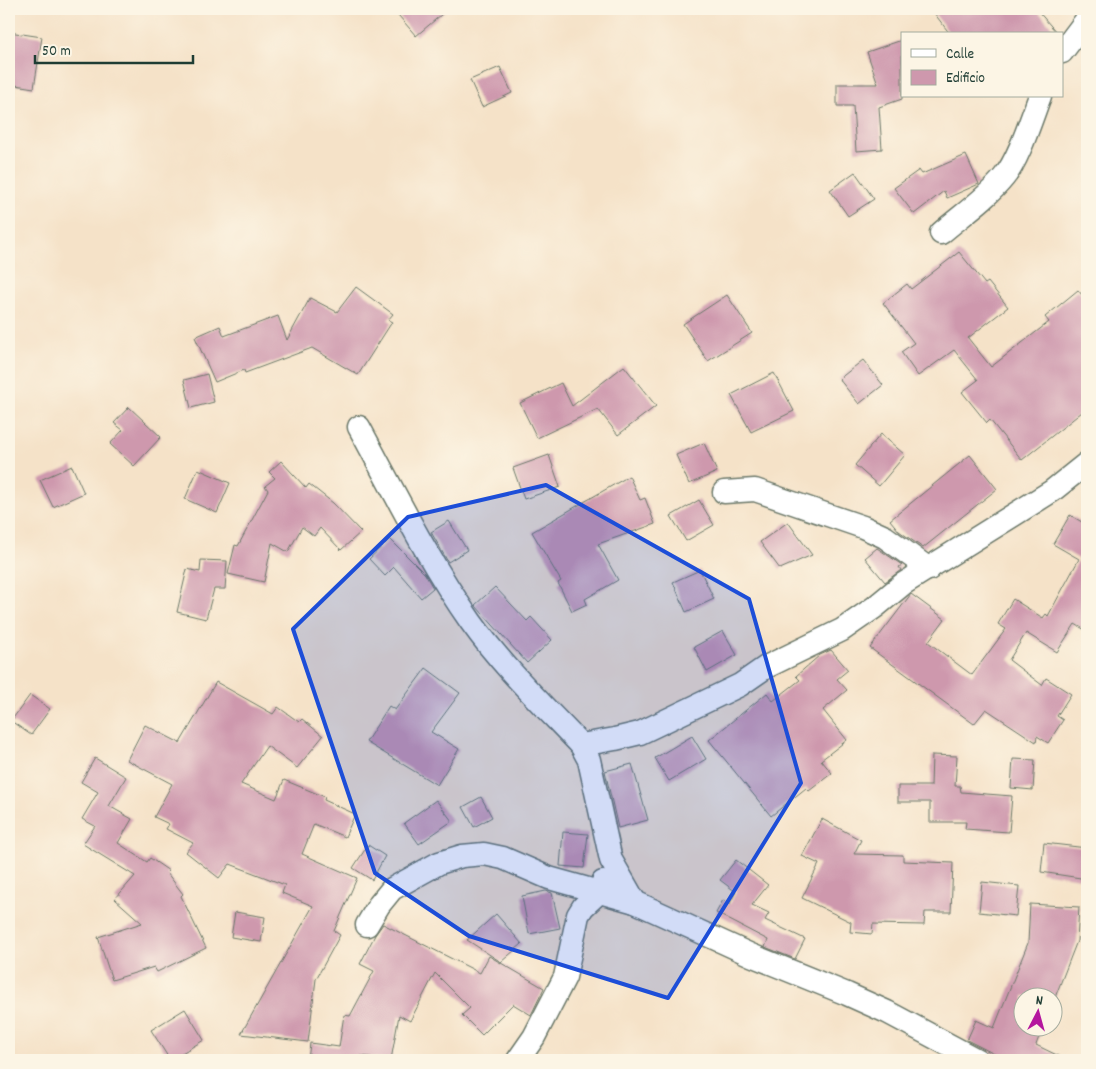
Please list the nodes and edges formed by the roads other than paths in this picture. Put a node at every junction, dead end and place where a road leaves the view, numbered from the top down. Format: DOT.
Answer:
graph roads {
  1 [pos="1087,19"];
  2 [pos="1064,49"];
  3 [pos="1039,98"];
  4 [pos="941,233"];
  5 [pos="359,427"];
  6 [pos="1087,463"];
  7 [pos="724,492"];
  8 [pos="929,569"];
  9 [pos="581,745"];
  10 [pos="611,860"];
  11 [pos="598,893"];
  12 [pos="635,902"];
  13 [pos="367,925"];
  14 [pos="518,1060"];
  15 [pos="977,1060"];
  1 -- 2 [label="street"];
  3 -- 4 [label="street"];
  5 -- 9 [label="street"];
  6 -- 8 [label="street"];
  7 -- 8 [label="street"];
  8 -- 9 [label="street"];
  9 -- 10 [label="street"];
  10 -- 11 [label="street"];
  10 -- 12 [label="street"];
  11 -- 12 [label="street"];
  11 -- 13 [label="street"];
  11 -- 14 [label="street"];
  12 -- 15 [label="street"];
}
